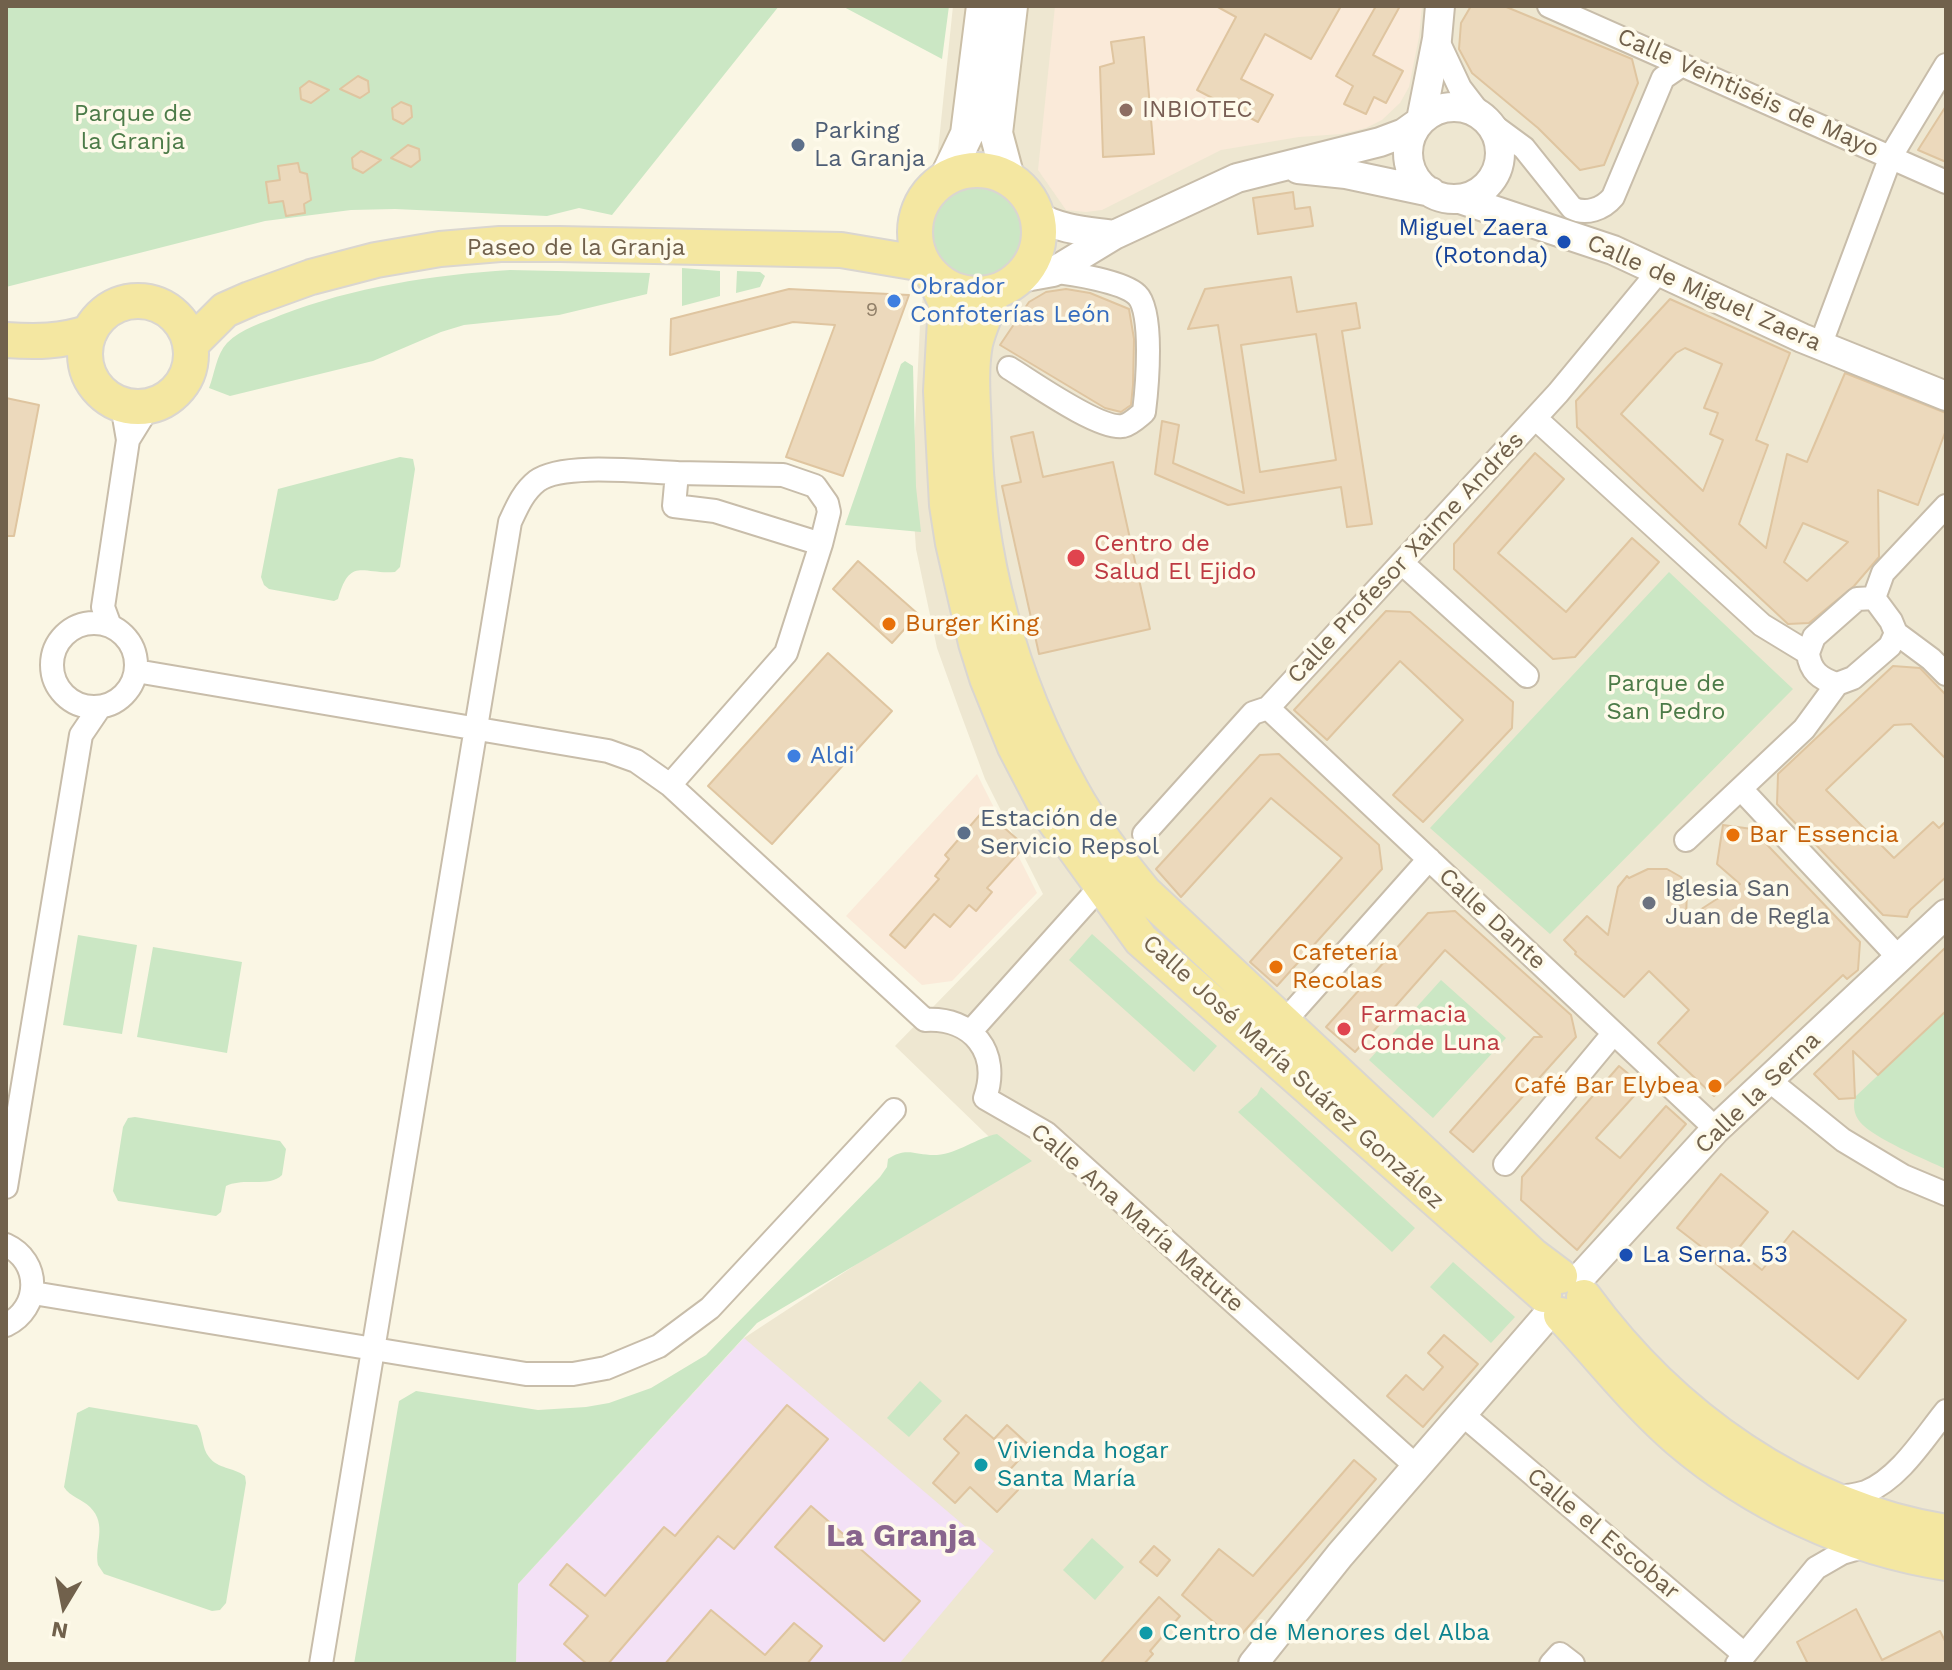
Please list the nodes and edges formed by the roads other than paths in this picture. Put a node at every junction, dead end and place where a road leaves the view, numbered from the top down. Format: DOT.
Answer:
graph roads {
  1 [pos="983,6"];
  2 [pos="1011,6"];
  3 [pos="1440,6"];
  4 [pos="1549,6"];
  5 [pos="1437,39"];
  6 [pos="1682,65"];
  7 [pos="1946,65"];
  8 [pos="1485,118"];
  9 [pos="1420,122"];
  10 [pos="1891,156"];
  11 [pos="1265,170"];
  12 [pos="946,178"];
  13 [pos="1008,178"];
  14 [pos="1946,182"];
  15 [pos="1431,192"];
  16 [pos="1460,199"];
  17 [pos="918,213"];
  18 [pos="1037,216"];
  19 [pos="1106,240"];
  20 [pos="841,250"];
  21 [pos="929,271"];
  22 [pos="1659,271"];
  23 [pos="1053,272"];
  24 [pos="1110,284"];
  25 [pos="1006,285"];
  26 [pos="225,310"];
  27 [pos="173,315"];
  28 [pos="90,332"];
  29 [pos="6,340"];
  30 [pos="43,342"];
  31 [pos="190,345"];
  32 [pos="1820,346"];
  33 [pos="86,366"];
  34 [pos="1009,368"];
  35 [pos="1946,396"];
  36 [pos="135,406"];
  37 [pos="1535,418"];
  38 [pos="677,473"];
  39 [pos="1946,506"];
  40 [pos="821,544"];
  41 [pos="1402,563"];
  42 [pos="1874,598"];
  43 [pos="102,618"];
  44 [pos="1896,633"];
  45 [pos="1808,653"];
  46 [pos="136,671"];
  47 [pos="1946,674"];
  48 [pos="1527,676"];
  49 [pos="1837,684"];
  50 [pos="73,702"];
  51 [pos="100,707"];
  52 [pos="1268,708"];
  53 [pos="476,728"];
  54 [pos="81,735"];
  55 [pos="670,785"];
  56 [pos="1741,789"];
  57 [pos="1144,834"];
  58 [pos="1686,840"];
  59 [pos="1429,859"];
  60 [pos="1101,886"];
  61 [pos="1946,914"];
  62 [pos="1899,958"];
  63 [pos="1189,982"];
  64 [pos="1278,1030"];
  65 [pos="971,1031"];
  66 [pos="1613,1034"];
  67 [pos="1770,1081"];
  68 [pos="1333,1109"];
  69 [pos="894,1110"];
  70 [pos="1716,1129"];
  71 [pos="1505,1164"];
  72 [pos="6,1187"];
  73 [pos="1946,1194"];
  74 [pos="7,1243"];
  75 [pos="33,1293"];
  76 [pos="1563,1296"];
  77 [pos="6,1325"];
  78 [pos="372,1348"];
  79 [pos="1946,1411"];
  80 [pos="1462,1414"];
  81 [pos="1417,1467"];
  82 [pos="1832,1498"];
  83 [pos="1806,1520"];
  84 [pos="1946,1532"];
  85 [pos="1870,1545"];
  86 [pos="1946,1563"];
  87 [pos="1816,1568"];
  88 [pos="1740,1659"];
  89 [pos="321,1664"];
  90 [pos="1253,1664"];
  91 [pos="1551,1664"];
  92 [pos="1573,1664"];
  1 -- 12 [label="main road"];
  2 -- 13 [label="main road"];
  3 -- 5 [label="street"];
  4 -- 6 [label="street, Calle Veintiséis de Mayo"];
  5 -- 8 [label="street, Calle de Miguel Zaera"];
  5 -- 9 [label="street"];
  6 -- 8 [label="street, Calle de Miguel Zaera"];
  6 -- 10 [label="street, Calle Veintiséis de Mayo"];
  7 -- 10 [label="street"];
  8 -- 9 [label="street"];
  8 -- 16 [label="street"];
  9 -- 11 [label="street"];
  9 -- 15 [label="street"];
  10 -- 14 [label="street, Calle Veintiséis de Mayo"];
  10 -- 32 [label="street"];
  11 -- 15 [label="street"];
  11 -- 19 [label="street"];
  12 -- 13 [label="main road"];
  12 -- 17 [label="main road"];
  13 -- 18 [label="main road"];
  15 -- 16 [label="street"];
  16 -- 22 [label="street, Calle de Miguel Zaera"];
  17 -- 20 [label="main road, Paseo de la Granja"];
  17 -- 21 [label="main road"];
  18 -- 19 [label="street"];
  18 -- 25 [label="main road"];
  19 -- 23 [label="street"];
  19 -- 24 [label="street"];
  20 -- 21 [label="main road, Paseo de la Granja"];
  20 -- 26 [label="main road, Paseo de la Granja"];
  21 -- 25 [label="main road"];
  21 -- 60 [label="main road, Calle José María Suárez González"];
  22 -- 32 [label="street, Calle de Miguel Zaera"];
  22 -- 37 [label="street, Calle Profesor Xaime Andrés"];
  23 -- 24 [label="street"];
  23 -- 25 [label="street"];
  24 -- 34 [label="street"];
  25 -- 64 [label="main road, Calle José María Suárez González"];
  26 -- 27 [label="main road, Paseo de la Granja"];
  26 -- 31 [label="main road, Paseo de la Granja"];
  27 -- 28 [label="main road"];
  27 -- 31 [label="main road"];
  28 -- 30 [label="main road"];
  28 -- 33 [label="main road"];
  29 -- 30 [label="main road"];
  30 -- 33 [label="main road"];
  31 -- 36 [label="main road"];
  32 -- 35 [label="street, Calle de Miguel Zaera"];
  33 -- 36 [label="main road"];
  36 -- 43 [label="street"];
  37 -- 41 [label="street, Calle Profesor Xaime Andrés"];
  37 -- 45 [label="street"];
  38 -- 40 [label="street"];
  38 -- 40 [label="street"];
  38 -- 53 [label="street"];
  39 -- 42 [label="street"];
  40 -- 55 [label="street"];
  41 -- 48 [label="street"];
  41 -- 52 [label="street, Calle Profesor Xaime Andrés"];
  42 -- 44 [label="street"];
  42 -- 45 [label="street"];
  43 -- 46 [label="street"];
  43 -- 50 [label="street"];
  44 -- 47 [label="street"];
  44 -- 49 [label="street"];
  45 -- 49 [label="street"];
  46 -- 51 [label="street"];
  46 -- 53 [label="street"];
  49 -- 56 [label="street"];
  50 -- 51 [label="street"];
  50 -- 54 [label="street"];
  51 -- 54 [label="street"];
  52 -- 57 [label="street, Calle Profesor Xaime Andrés"];
  52 -- 59 [label="street, Calle Dante"];
  53 -- 55 [label="street"];
  53 -- 78 [label="street"];
  54 -- 72 [label="street"];
  55 -- 65 [label="street"];
  56 -- 58 [label="street"];
  56 -- 62 [label="street"];
  59 -- 64 [label="street"];
  59 -- 66 [label="street, Calle Dante"];
  60 -- 63 [label="main road, Calle José María Suárez González"];
  60 -- 65 [label="street"];
  61 -- 62 [label="street, Calle la Serna"];
  62 -- 67 [label="street, Calle la Serna"];
  63 -- 64 [label="main road"];
  63 -- 68 [label="main road, Calle José María Suárez González"];
  64 -- 68 [label="main road"];
  64 -- 76 [label="main road, Calle José María Suárez González"];
  65 -- 81 [label="street, Calle Ana María Matute"];
  66 -- 70 [label="street, Calle Dante"];
  66 -- 71 [label="street"];
  67 -- 70 [label="street, Calle la Serna"];
  67 -- 73 [label="street"];
  68 -- 76 [label="main road, Calle José María Suárez González"];
  69 -- 78 [label="street"];
  70 -- 76 [label="street, Calle la Serna"];
  74 -- 75 [label="street"];
  75 -- 77 [label="street"];
  75 -- 78 [label="street"];
  76 -- 80 [label="street, Calle la Serna"];
  76 -- 82 [label="main road"];
  76 -- 83 [label="main road"];
  78 -- 89 [label="street"];
  79 -- 82 [label="street"];
  80 -- 81 [label="street, Calle la Serna"];
  80 -- 88 [label="street, Calle el Escobar"];
  81 -- 90 [label="street, Calle la Serna"];
  82 -- 84 [label="main road"];
  83 -- 85 [label="main road"];
  83 -- 87 [label="street"];
  85 -- 86 [label="main road"];
  85 -- 87 [label="street"];
  87 -- 88 [label="street"];
  91 -- 92 [label="street"];
}
